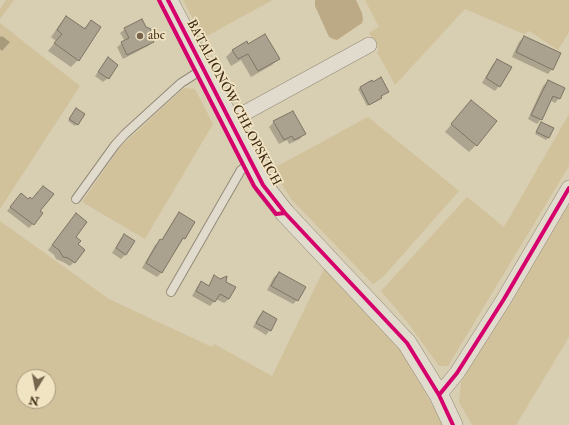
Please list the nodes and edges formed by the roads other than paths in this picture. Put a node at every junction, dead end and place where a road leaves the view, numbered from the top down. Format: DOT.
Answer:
graph roads {
  1 [pos="168,0"];
  2 [pos="369,46"];
  3 [pos="203,69"];
  4 [pos="230,121"];
  5 [pos="251,163"];
  6 [pos="569,188"];
  7 [pos="76,199"];
  8 [pos="171,292"];
  9 [pos="439,395"];
  10 [pos="453,425"];
  1 -- 3 [label="street, BATALIONÓW CHŁOPSKICH"];
  2 -- 4 [label="street"];
  3 -- 4 [label="street, BATALIONÓW CHŁOPSKICH"];
  3 -- 7 [label="lane"];
  4 -- 5 [label="street, BATALIONÓW CHŁOPSKICH"];
  5 -- 8 [label="lane"];
  5 -- 9 [label="street, BATALIONÓW CHŁOPSKICH"];
  6 -- 9 [label="street"];
  9 -- 10 [label="street, BATALIONÓW CHŁOPSKICH"];
}
